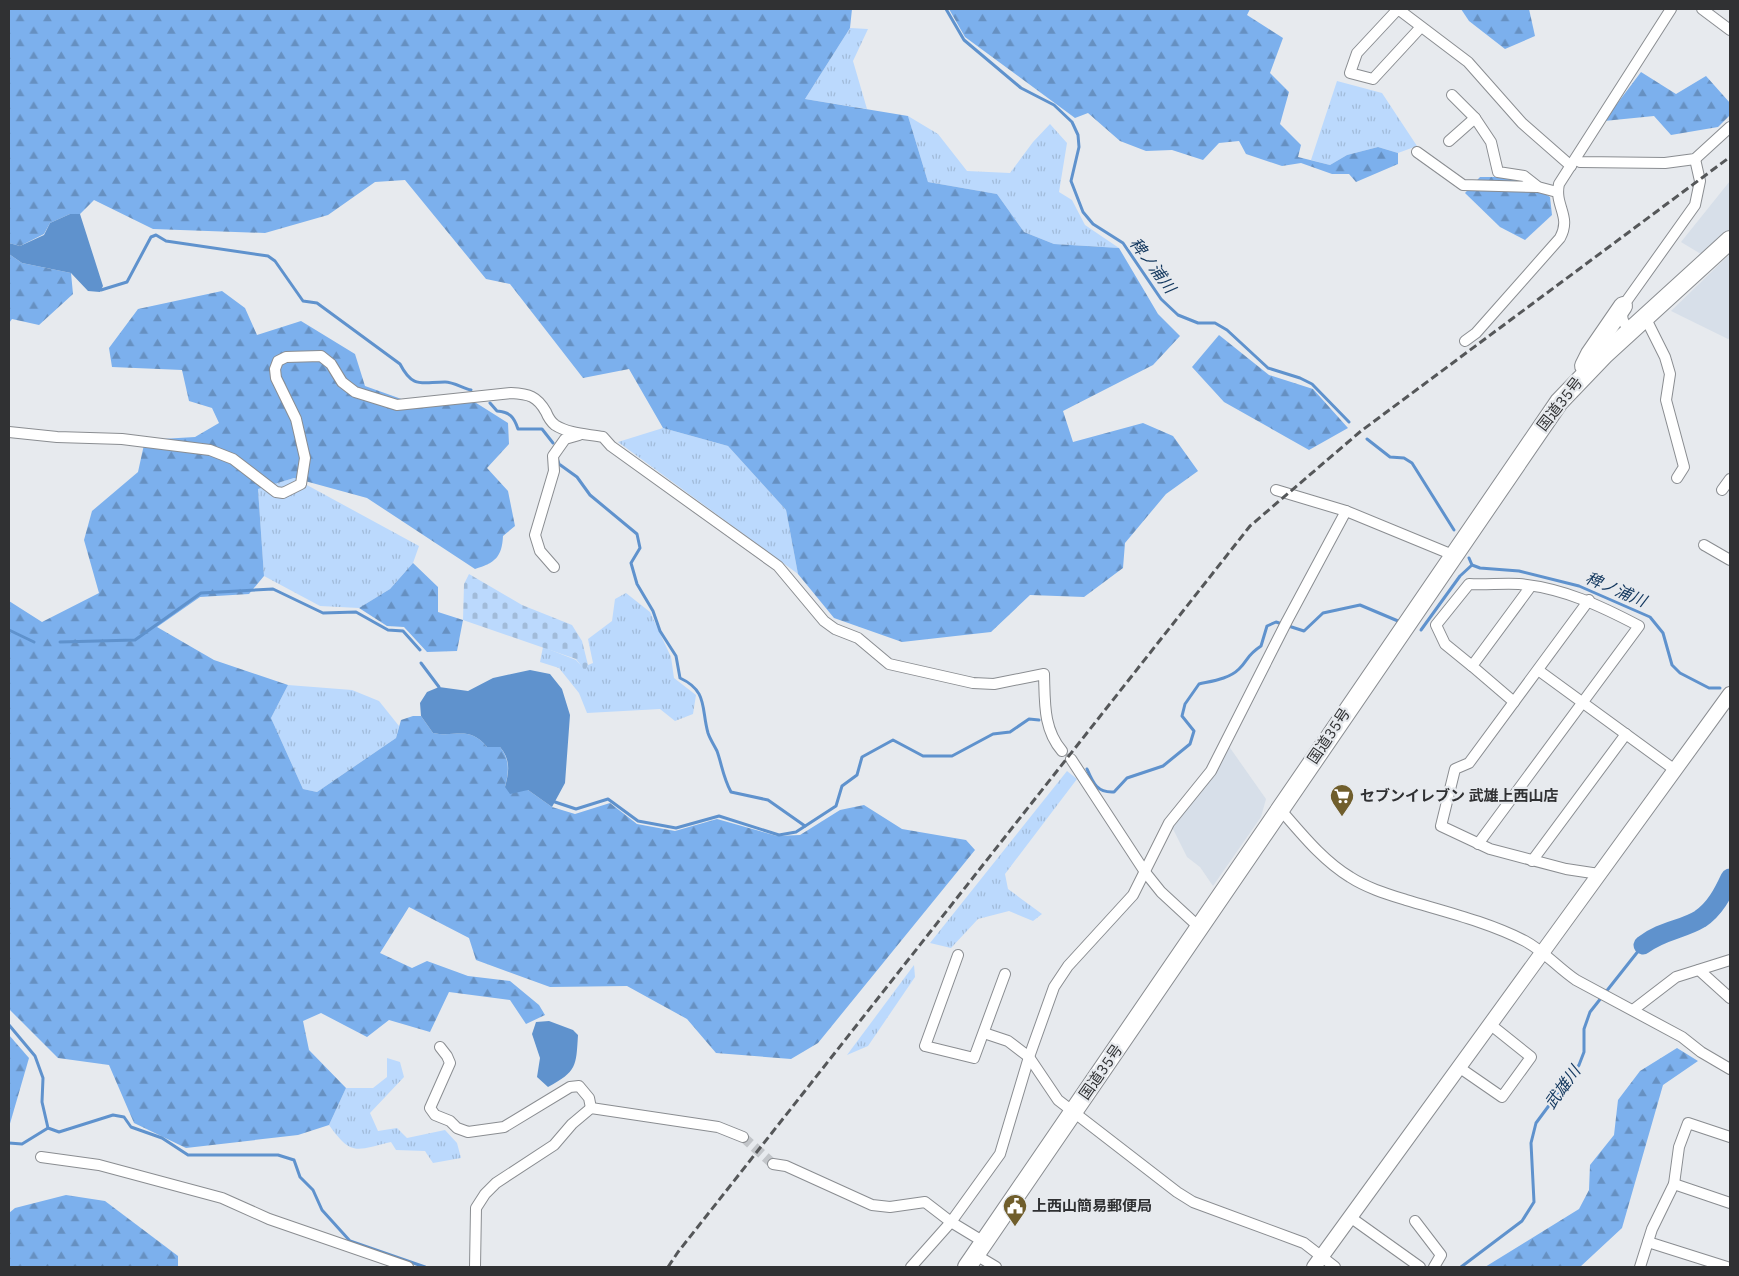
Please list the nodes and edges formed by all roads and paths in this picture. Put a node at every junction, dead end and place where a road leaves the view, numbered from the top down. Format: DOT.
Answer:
graph roads {
  1 [pos="1670,9"];
  2 [pos="1702,9"];
  3 [pos="1421,27"];
  4 [pos="1730,30"];
  5 [pos="1452,95"];
  6 [pos="1475,118"];
  7 [pos="1730,127"];
  8 [pos="1449,141"];
  9 [pos="1417,152"];
  10 [pos="1695,159"];
  11 [pos="1573,162"];
  12 [pos="1538,187"];
  13 [pos="1557,192"];
  14 [pos="1730,240"];
  15 [pos="1623,306"];
  16 [pos="1645,317"];
  17 [pos="1630,330"];
  18 [pos="1465,341"];
  19 [pos="1579,378"];
  20 [pos="9,432"];
  21 [pos="579,435"];
  22 [pos="1677,478"];
  23 [pos="1730,479"];
  24 [pos="1276,490"];
  25 [pos="1722,490"];
  26 [pos="1346,512"];
  27 [pos="1704,545"];
  28 [pos="1453,555"];
  29 [pos="1730,560"];
  30 [pos="554,567"];
  31 [pos="1531,586"];
  32 [pos="1589,600"];
  33 [pos="1472,666"];
  34 [pos="1538,670"];
  35 [pos="1730,694"];
  36 [pos="1514,702"];
  37 [pos="1581,702"];
  38 [pos="1626,734"];
  39 [pos="1062,751"];
  40 [pos="1071,759"];
  41 [pos="1675,770"];
  42 [pos="1280,808"];
  43 [pos="1478,844"];
  44 [pos="1532,860"];
  45 [pos="1145,872"];
  46 [pos="1600,874"];
  47 [pos="1200,928"];
  48 [pos="1543,952"];
  49 [pos="958,955"];
  50 [pos="1730,960"];
  51 [pos="1699,970"];
  52 [pos="1005,974"];
  53 [pos="1730,998"];
  54 [pos="1633,1010"];
  55 [pos="1491,1025"];
  56 [pos="984,1033"];
  57 [pos="440,1047"];
  58 [pos="1029,1057"];
  59 [pos="1460,1068"];
  60 [pos="1730,1069"];
  61 [pos="591,1108"];
  62 [pos="1074,1112"];
  63 [pos="743,1137"];
  64 [pos="1730,1137"];
  65 [pos="41,1157"];
  66 [pos="772,1164"];
  67 [pos="1674,1184"];
  68 [pos="1730,1203"];
  69 [pos="1350,1217"];
  70 [pos="1415,1221"];
  71 [pos="951,1222"];
  72 [pos="1648,1242"];
  73 [pos="976,1254"];
  74 [pos="1317,1262"];
  75 [pos="408,1267"];
  76 [pos="475,1267"];
  77 [pos="911,1267"];
  78 [pos="996,1267"];
  79 [pos="1335,1267"];
  80 [pos="1420,1267"];
  81 [pos="1434,1267"];
  82 [pos="1640,1267"];
  83 [pos="1727,1267"];
  1 -- 11 [label="street"];
  2 -- 4 [label="street"];
  3 -- 3 [label="street"];
  3 -- 11 [label="street"];
  5 -- 6 [label="street"];
  6 -- 8 [label="street"];
  6 -- 12 [label="street"];
  7 -- 10 [label="street"];
  9 -- 12 [label="street"];
  10 -- 11 [label="street"];
  10 -- 15 [label="street"];
  11 -- 13 [label="street"];
  12 -- 13 [label="street"];
  13 -- 18 [label="street"];
  14 -- 16 [label="highway, 国道35号"];
  15 -- 17 [label="street"];
  15 -- 19 [label="highway"];
  16 -- 17 [label="highway, 国道35号"];
  16 -- 22 [label="street"];
  17 -- 19 [label="highway, 国道35号"];
  19 -- 28 [label="highway, 国道35号"];
  20 -- 21 [label="street"];
  21 -- 30 [label="street"];
  21 -- 39 [label="street"];
  23 -- 25 [label="street"];
  24 -- 26 [label="street"];
  26 -- 28 [label="street"];
  26 -- 45 [label="street"];
  27 -- 29 [label="street"];
  28 -- 42 [label="highway, 国道35号"];
  31 -- 32 [label="street"];
  31 -- 33 [label="street"];
  31 -- 33 [label="street"];
  32 -- 34 [label="street"];
  32 -- 37 [label="street"];
  33 -- 36 [label="street"];
  34 -- 36 [label="street"];
  34 -- 37 [label="street"];
  35 -- 41 [label="street"];
  36 -- 43 [label="street"];
  37 -- 38 [label="street"];
  37 -- 43 [label="street"];
  38 -- 41 [label="street"];
  38 -- 44 [label="street"];
  40 -- 45 [label="street"];
  41 -- 46 [label="street"];
  42 -- 47 [label="highway, 国道35号"];
  42 -- 48 [label="street"];
  43 -- 44 [label="street"];
  44 -- 46 [label="street"];
  45 -- 47 [label="street"];
  45 -- 58 [label="street"];
  46 -- 48 [label="street"];
  47 -- 62 [label="highway, 国道35号"];
  48 -- 54 [label="street"];
  48 -- 55 [label="street"];
  49 -- 56 [label="street"];
  50 -- 51 [label="street"];
  51 -- 53 [label="street"];
  51 -- 54 [label="street"];
  52 -- 56 [label="street"];
  54 -- 60 [label="street"];
  55 -- 59 [label="street"];
  55 -- 59 [label="street"];
  56 -- 58 [label="street"];
  57 -- 61 [label="street"];
  58 -- 62 [label="street"];
  58 -- 71 [label="street"];
  59 -- 69 [label="street"];
  61 -- 63 [label="street"];
  61 -- 76 [label="street"];
  62 -- 73 [label="highway, 国道35号"];
  62 -- 74 [label="street"];
  64 -- 67 [label="street"];
  65 -- 75 [label="street"];
  66 -- 71 [label="street"];
  67 -- 68 [label="street"];
  67 -- 72 [label="street"];
  69 -- 74 [label="street"];
  69 -- 80 [label="street"];
  70 -- 81 [label="street"];
  71 -- 73 [label="street"];
  71 -- 77 [label="street"];
  72 -- 82 [label="street"];
  72 -- 83 [label="street"];
  73 -- 78 [label="street"];
  74 -- 79 [label="street"];
}
